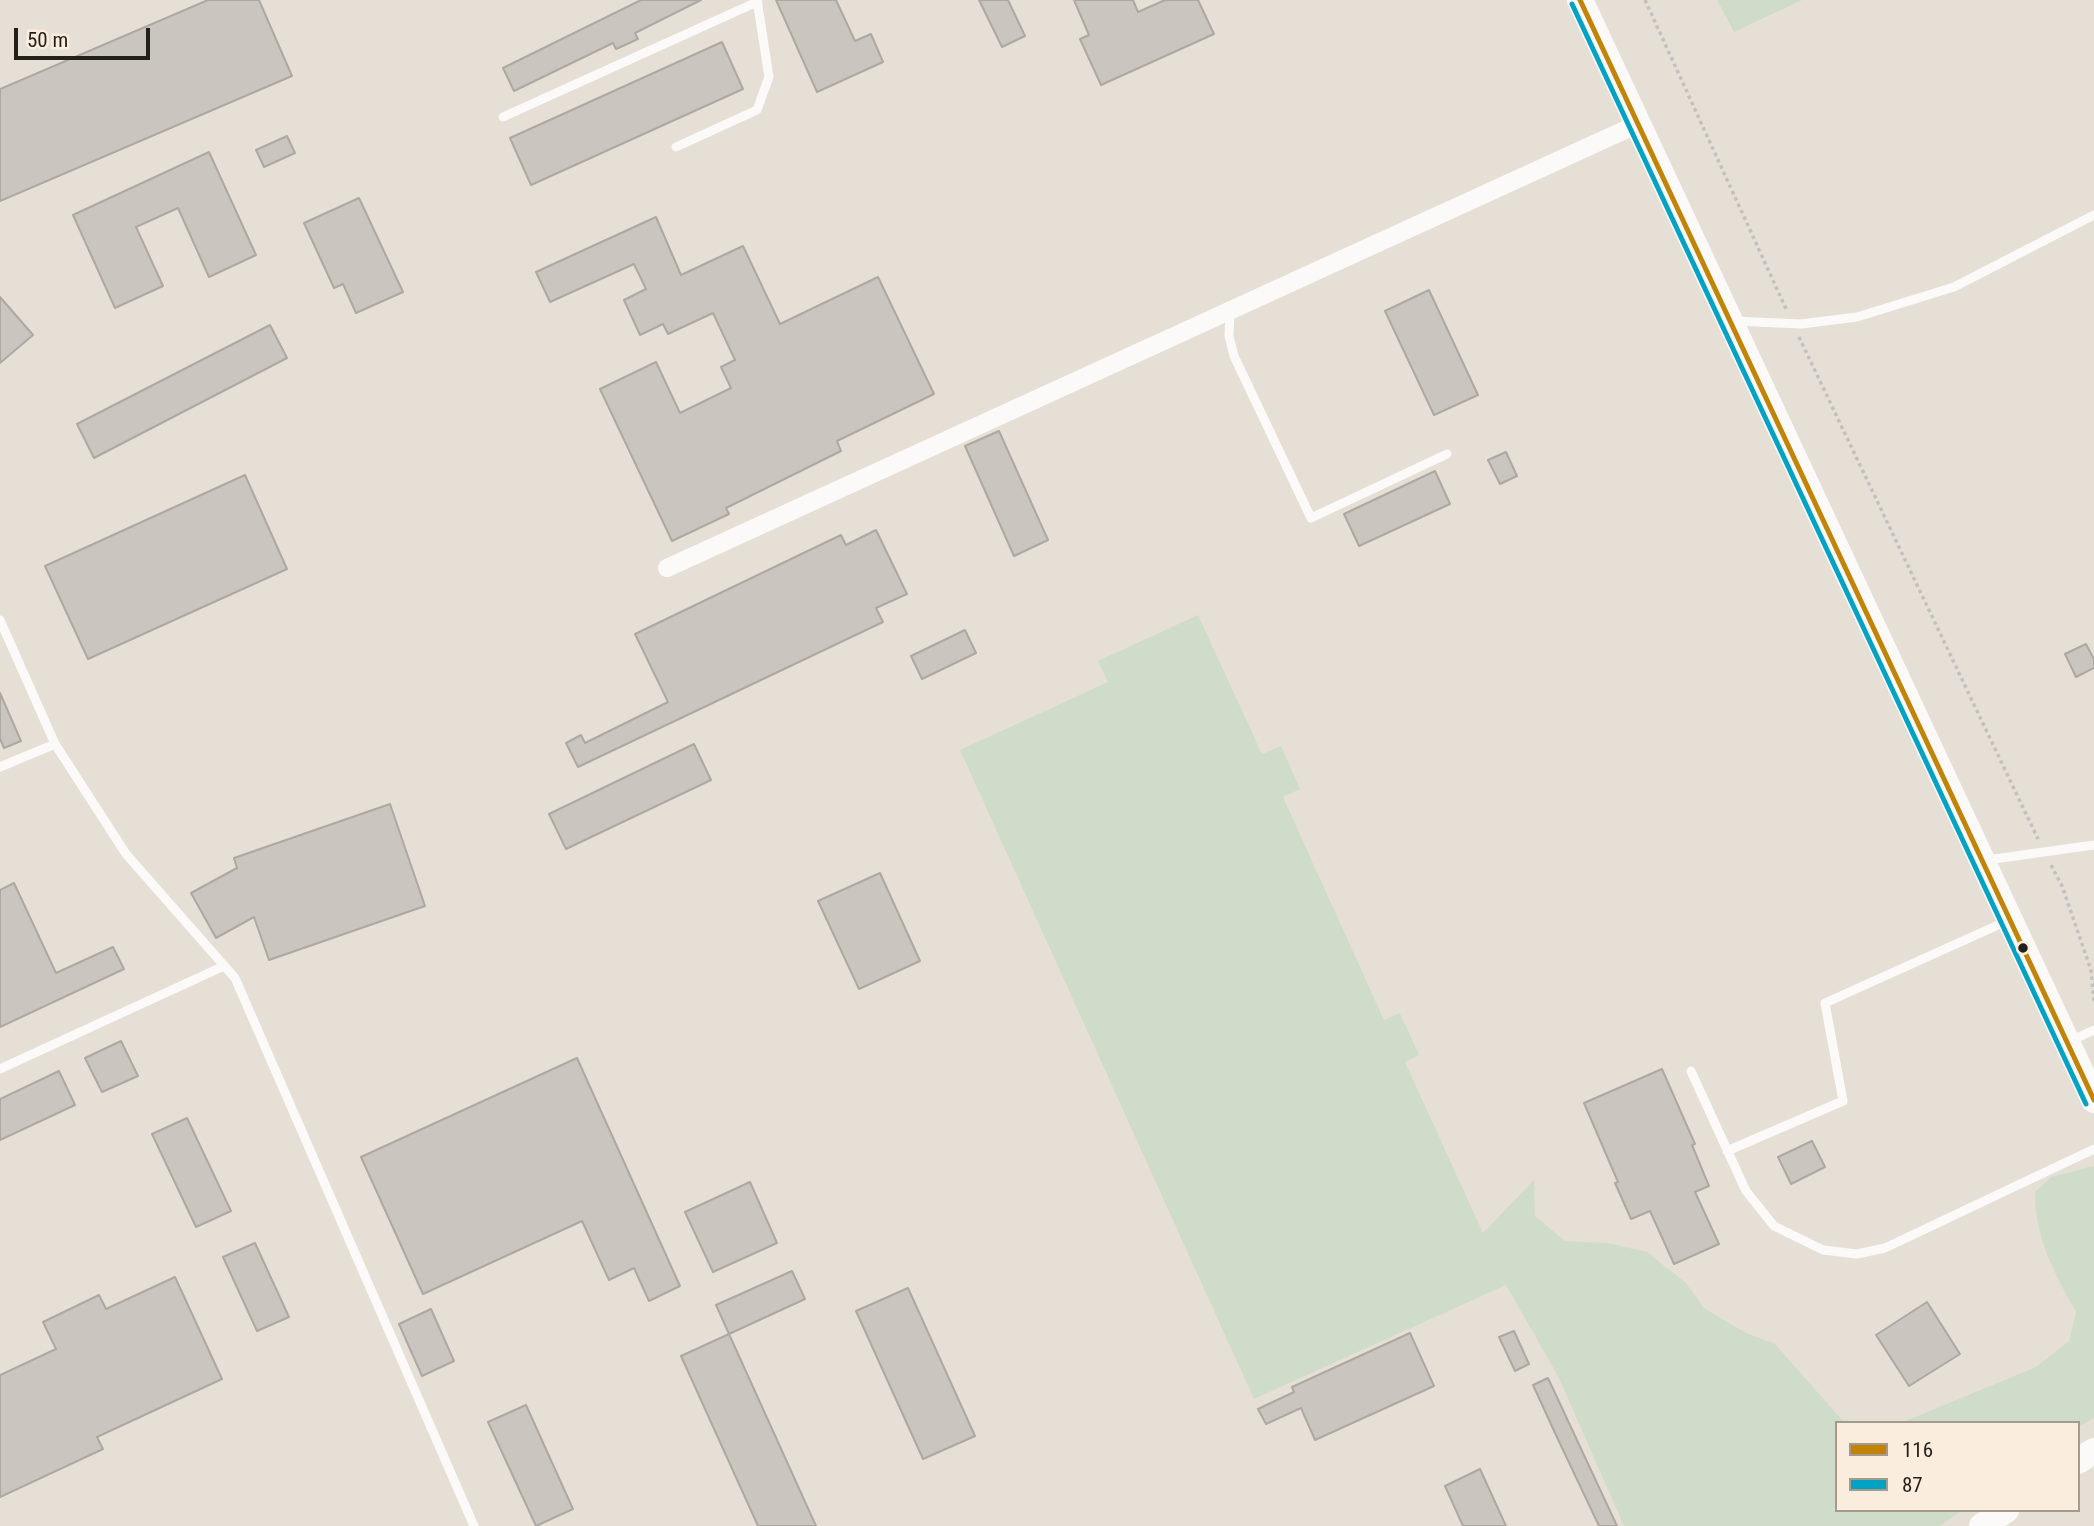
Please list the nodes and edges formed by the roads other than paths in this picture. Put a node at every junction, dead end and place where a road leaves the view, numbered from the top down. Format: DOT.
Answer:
graph roads {
  1 [pos="1580,0"];
  2 [pos="757,1"];
  3 [pos="503,117"];
  4 [pos="1638,124"];
  5 [pos="676,147"];
  6 [pos="2094,215"];
  7 [pos="1230,310"];
  8 [pos="1729,321"];
  9 [pos="1447,454"];
  10 [pos="667,568"];
  11 [pos="0,620"];
  12 [pos="55,744"];
  13 [pos="0,767"];
  14 [pos="2094,845"];
  15 [pos="1982,861"];
  16 [pos="2009,920"];
  17 [pos="224,966"];
  18 [pos="2094,1030"];
  19 [pos="2067,1042"];
  20 [pos="0,1069"];
  21 [pos="1691,1071"];
  22 [pos="2094,1100"];
  23 [pos="2094,1149"];
  24 [pos="1727,1151"];
  25 [pos="2003,1512"];
  26 [pos="474,1526"];
  27 [pos="1982,1526"];
  1 -- 4 [label="main road"];
  2 -- 3 [label="lane"];
  2 -- 5 [label="lane"];
  4 -- 7 [label="street"];
  4 -- 8 [label="main road"];
  6 -- 8 [label="lane"];
  7 -- 9 [label="lane"];
  7 -- 10 [label="street"];
  8 -- 15 [label="main road"];
  11 -- 12 [label="lane"];
  12 -- 13 [label="lane"];
  12 -- 17 [label="lane"];
  14 -- 15 [label="lane"];
  15 -- 16 [label="main road"];
  16 -- 19 [label="main road"];
  16 -- 24 [label="lane"];
  17 -- 20 [label="lane"];
  17 -- 26 [label="lane"];
  18 -- 19 [label="lane"];
  19 -- 22 [label="main road"];
  21 -- 24 [label="lane"];
  23 -- 24 [label="lane"];
  25 -- 27 [label="main road"];
}
